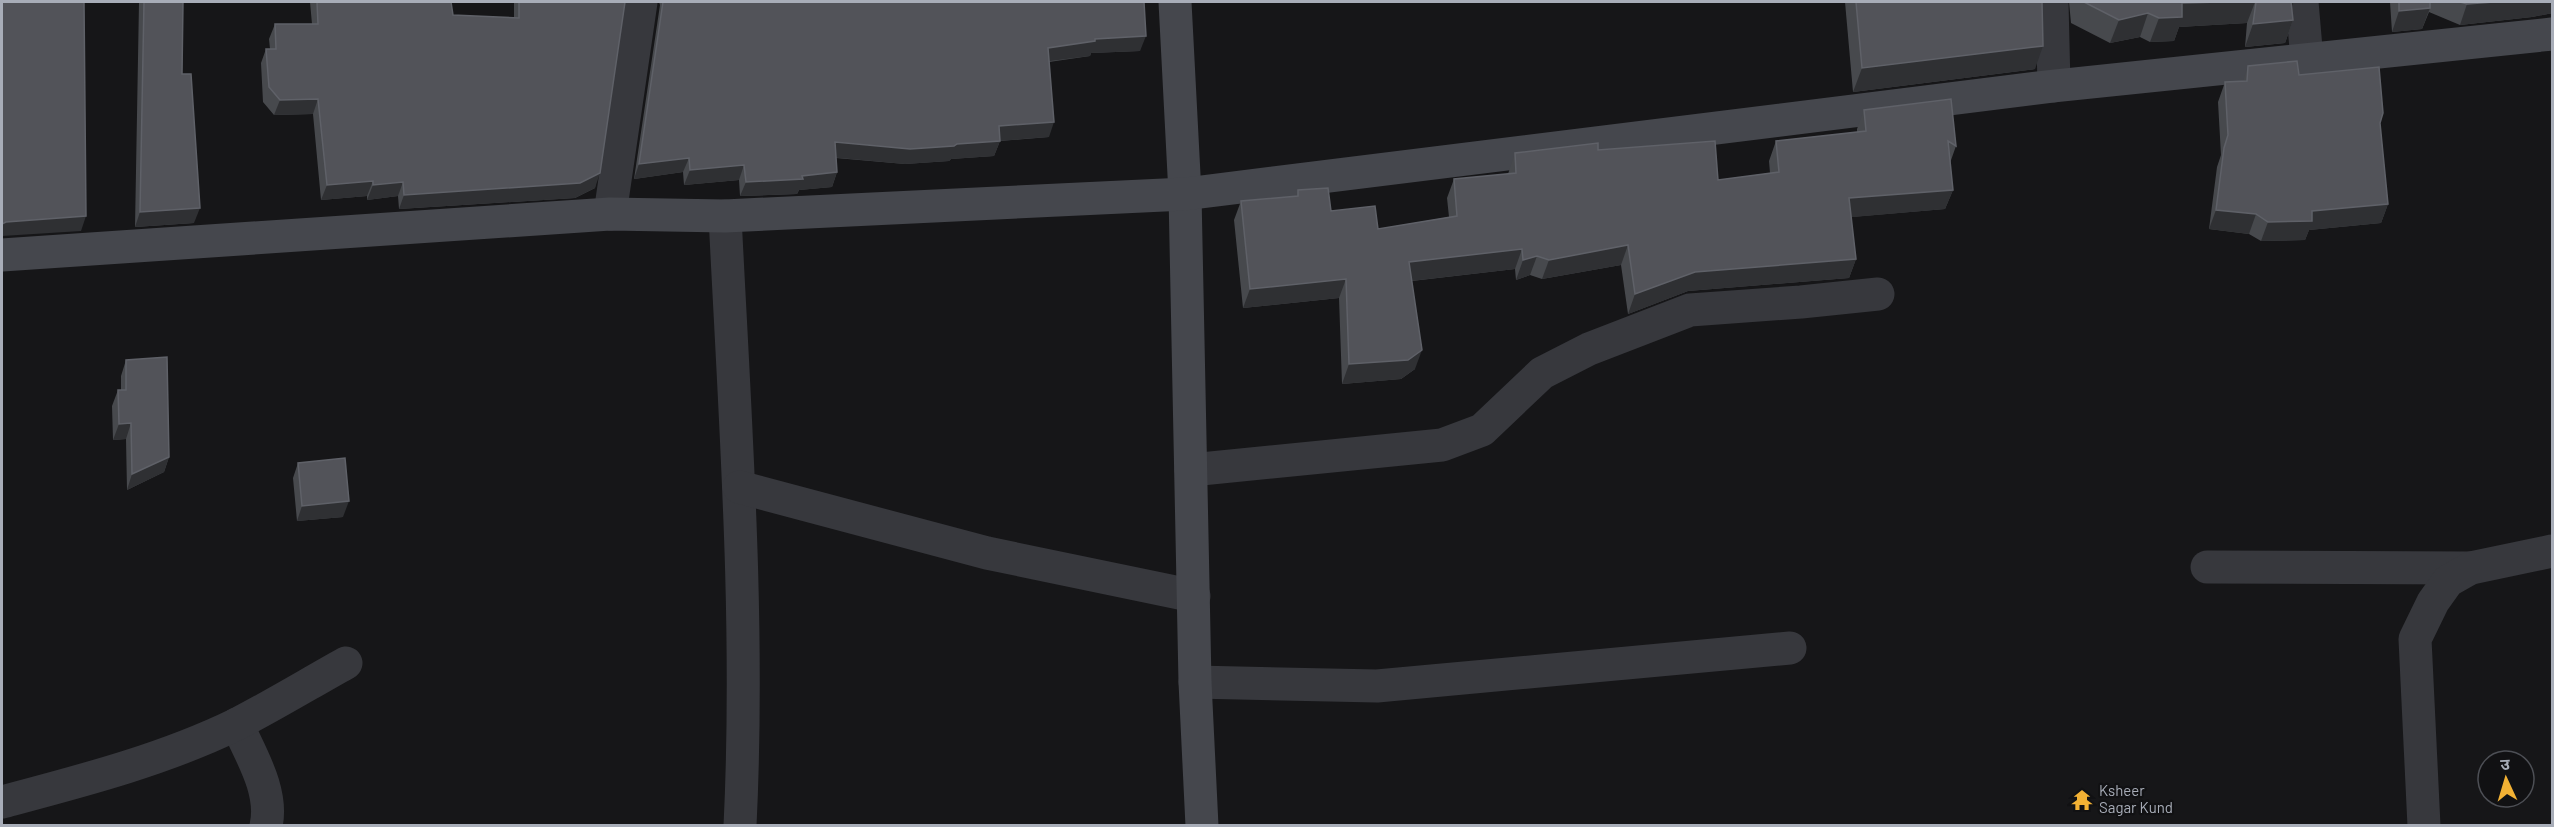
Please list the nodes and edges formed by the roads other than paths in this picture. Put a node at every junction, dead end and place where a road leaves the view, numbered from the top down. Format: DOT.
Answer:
graph roads {
  1 [pos="641,2"];
  2 [pos="1175,2"];
  3 [pos="2052,2"];
  4 [pos="2302,2"];
  5 [pos="2553,34"];
  6 [pos="2307,60"];
  7 [pos="2054,86"];
  8 [pos="1185,194"];
  9 [pos="610,214"];
  10 [pos="725,216"];
  11 [pos="2,255"];
  12 [pos="1878,294"];
  13 [pos="1191,470"];
  14 [pos="739,487"];
  15 [pos="2553,551"];
  16 [pos="2207,567"];
  17 [pos="2471,568"];
  18 [pos="1194,596"];
  19 [pos="1790,648"];
  20 [pos="346,663"];
  21 [pos="1195,682"];
  22 [pos="237,723"];
  23 [pos="2,802"];
  24 [pos="266,825"];
  25 [pos="740,825"];
  26 [pos="1202,825"];
  27 [pos="2424,825"];
  1 -- 9 [label="street"];
  2 -- 8 [label="street"];
  3 -- 7 [label="street"];
  4 -- 6 [label="street"];
  5 -- 6 [label="street"];
  6 -- 7 [label="street"];
  7 -- 8 [label="street"];
  8 -- 10 [label="street"];
  8 -- 13 [label="street"];
  9 -- 10 [label="street"];
  9 -- 11 [label="street"];
  10 -- 14 [label="street"];
  12 -- 13 [label="street"];
  13 -- 18 [label="street"];
  14 -- 18 [label="street"];
  14 -- 25 [label="street"];
  15 -- 17 [label="street"];
  16 -- 17 [label="street"];
  17 -- 27 [label="street"];
  18 -- 21 [label="street"];
  19 -- 21 [label="street"];
  20 -- 22 [label="street"];
  21 -- 26 [label="street"];
  22 -- 23 [label="street"];
  22 -- 24 [label="street"];
}
